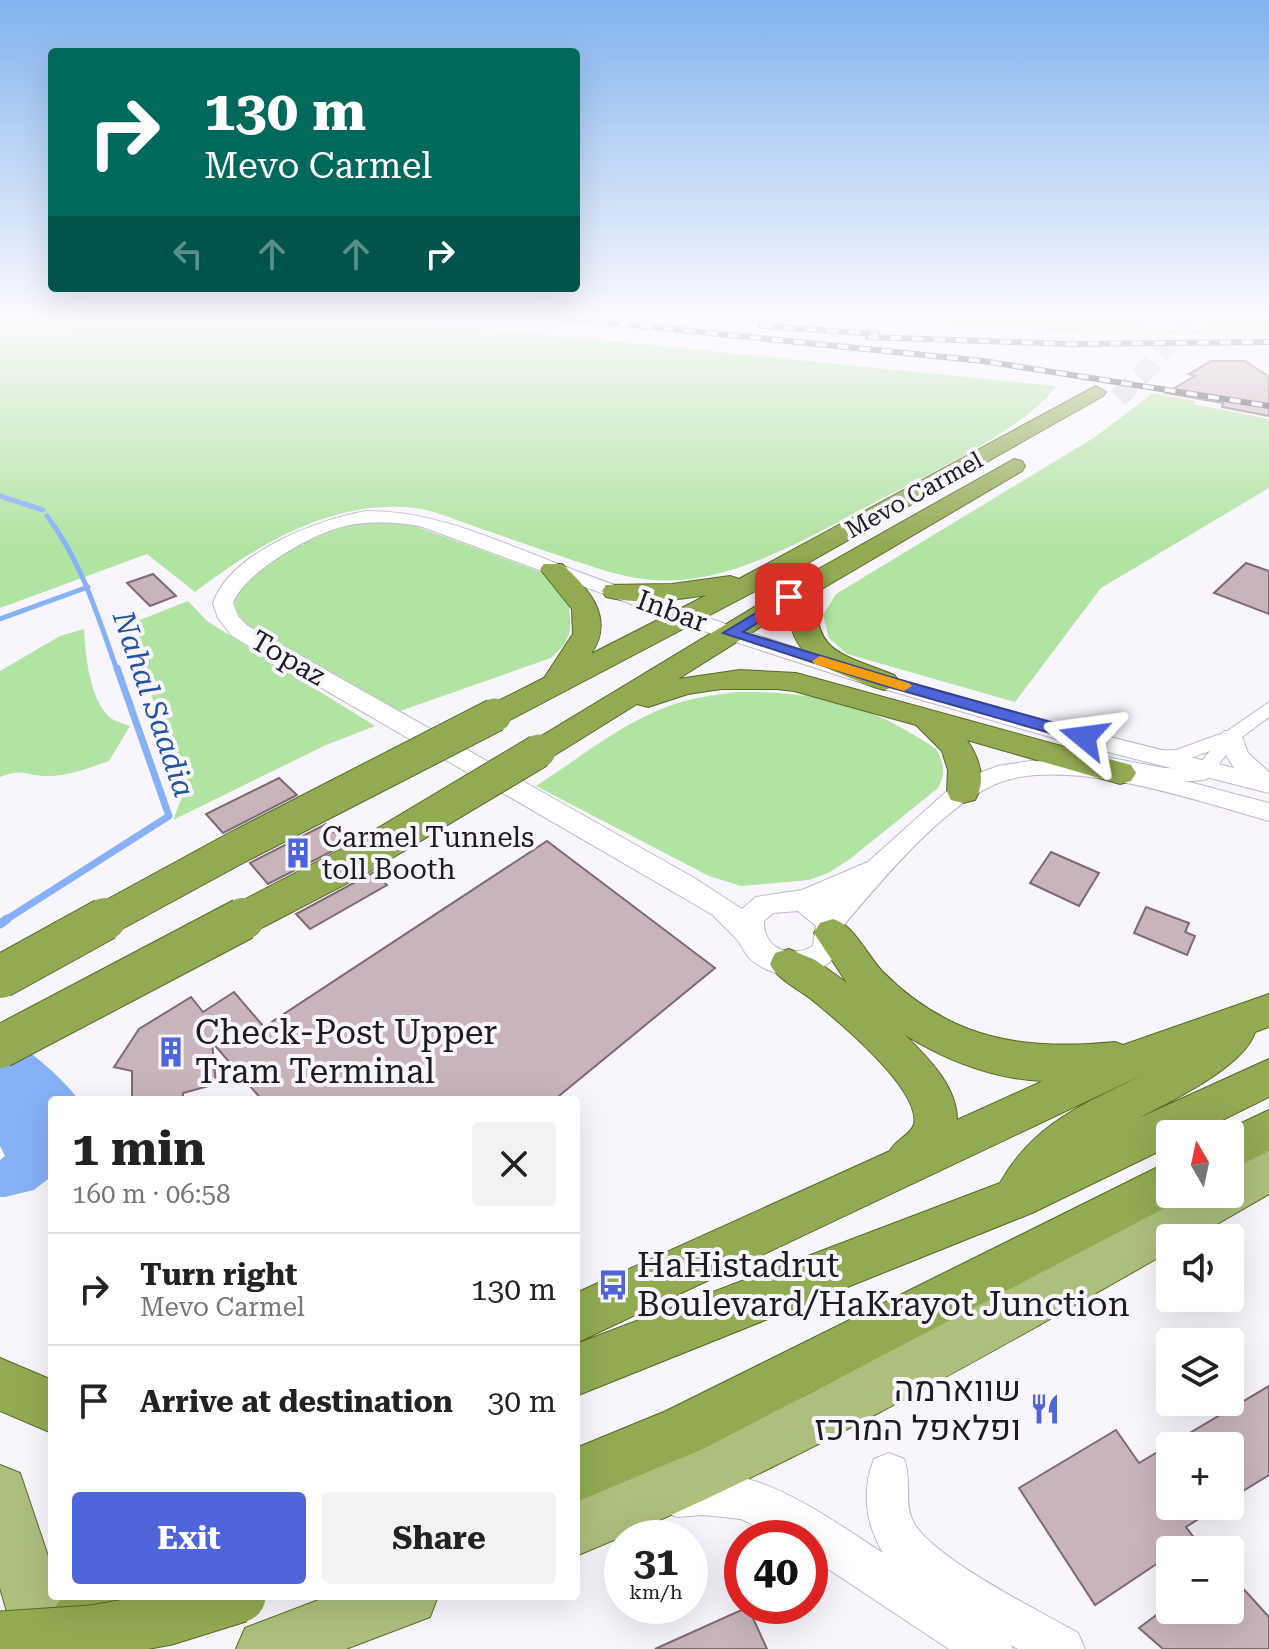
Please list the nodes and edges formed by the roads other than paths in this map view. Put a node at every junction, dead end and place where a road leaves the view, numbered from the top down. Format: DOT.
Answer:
graph roads {
  1 [pos="553,569"];
  2 [pos="769,574"];
  3 [pos="808,586"];
  4 [pos="615,591"];
  5 [pos="688,616"];
  6 [pos="731,633"];
  7 [pos="884,681"];
  8 [pos="538,693"];
  9 [pos="1269,708"];
  10 [pos="909,713"];
  11 [pos="578,728"];
  12 [pos="1232,736"];
  13 [pos="1032,748"];
  14 [pos="1130,763"];
  15 [pos="1206,770"];
  16 [pos="1269,784"];
  17 [pos="963,792"];
  18 [pos="1269,812"];
  19 [pos="878,866"];
  20 [pos="686,886"];
  21 [pos="786,901"];
  22 [pos="831,928"];
  23 [pos="749,934"];
  24 [pos="789,964"];
  25 [pos="0,977"];
  26 [pos="1265,1012"];
  27 [pos="0,1047"];
  28 [pos="1139,1057"];
  29 [pos="1269,1077"];
  30 [pos="1269,1129"];
  31 [pos="1244,1142"];
  32 [pos="895,1168"];
  33 [pos="1269,1171"];
  34 [pos="1244,1184"];
  35 [pos="1156,1189"];
  36 [pos="1016,1198"];
  37 [pos="1201,1208"];
  38 [pos="580,1316"];
  39 [pos="638,1347"];
  40 [pos="580,1369"];
  41 [pos="580,1383"];
  42 [pos="0,1384"];
  43 [pos="48,1405"];
  44 [pos="580,1473"];
  45 [pos="889,1474"];
  46 [pos="0,1493"];
  47 [pos="639,1503"];
  48 [pos="580,1526"];
  49 [pos="95,1600"];
  50 [pos="226,1600"];
  51 [pos="400,1600"];
  52 [pos="0,1621"];
  53 [pos="319,1637"];
  54 [pos="0,1638"];
  55 [pos="31,1649"];
  56 [pos="48,1649"];
  57 [pos="62,1649"];
  58 [pos="266,1649"];
  59 [pos="990,1649"];
  60 [pos="1062,1649"];
  1 -- 4 [label="street, Inbar"];
  1 -- 8 [label="highway"];
  1 -- 20 [label="street, Topaz"];
  2 -- 3 [label="highway, Mevo Carmel"];
  2 -- 4 [label="highway"];
  2 -- 5 [label="highway, Mevo Carmel"];
  3 -- 6 [label="highway, Mevo Carmel"];
  3 -- 7 [label="highway"];
  4 -- 5 [label="street, Inbar"];
  5 -- 6 [label="street, Inbar"];
  5 -- 8 [label="highway, Mevo Carmel"];
  6 -- 7 [label="street, Inbar"];
  6 -- 11 [label="highway, Mevo Carmel"];
  7 -- 14 [label="street, Inbar"];
  8 -- 25 [label="highway, Mevo Carmel, bridge"];
  9 -- 12 [label="street"];
  10 -- 11 [label="highway"];
  10 -- 13 [label="highway"];
  10 -- 17 [label="highway"];
  11 -- 27 [label="highway, bridge"];
  12 -- 14 [label="street"];
  12 -- 15 [label="street"];
  12 -- 16 [label="street"];
  13 -- 14 [label="highway"];
  13 -- 15 [label="street"];
  14 -- 15 [label="street, Inbar"];
  14 -- 17 [label="street"];
  14 -- 18 [label="street, Inbar"];
  15 -- 16 [label="street, Inbar"];
  17 -- 19 [label="street"];
  19 -- 21 [label="street"];
  19 -- 22 [label="street"];
  20 -- 21 [label="street"];
  20 -- 23 [label="street"];
  21 -- 22 [label="street"];
  21 -- 23 [label="street"];
  22 -- 24 [label="street"];
  22 -- 28 [label="highway"];
  23 -- 24 [label="street"];
  24 -- 32 [label="highway"];
  26 -- 28 [label="highway"];
  26 -- 36 [label="highway"];
  28 -- 32 [label="highway"];
  29 -- 36 [label="highway"];
  30 -- 31 [label="highway"];
  32 -- 38 [label="highway"];
  33 -- 34 [label="main road"];
  35 -- 44 [label="highway"];
  36 -- 39 [label="highway"];
  37 -- 47 [label="main road"];
  39 -- 40 [label="highway"];
  39 -- 41 [label="highway"];
  42 -- 43 [label="highway"];
  45 -- 60 [label="street"];
  46 -- 56 [label="main road"];
  47 -- 48 [label="main road"];
  47 -- 59 [label="street"];
  49 -- 57 [label="highway"];
  50 -- 54 [label="highway, bridge"];
  51 -- 53 [label="main road"];
  52 -- 55 [label="main road"];
  53 -- 58 [label="main road"];
}
